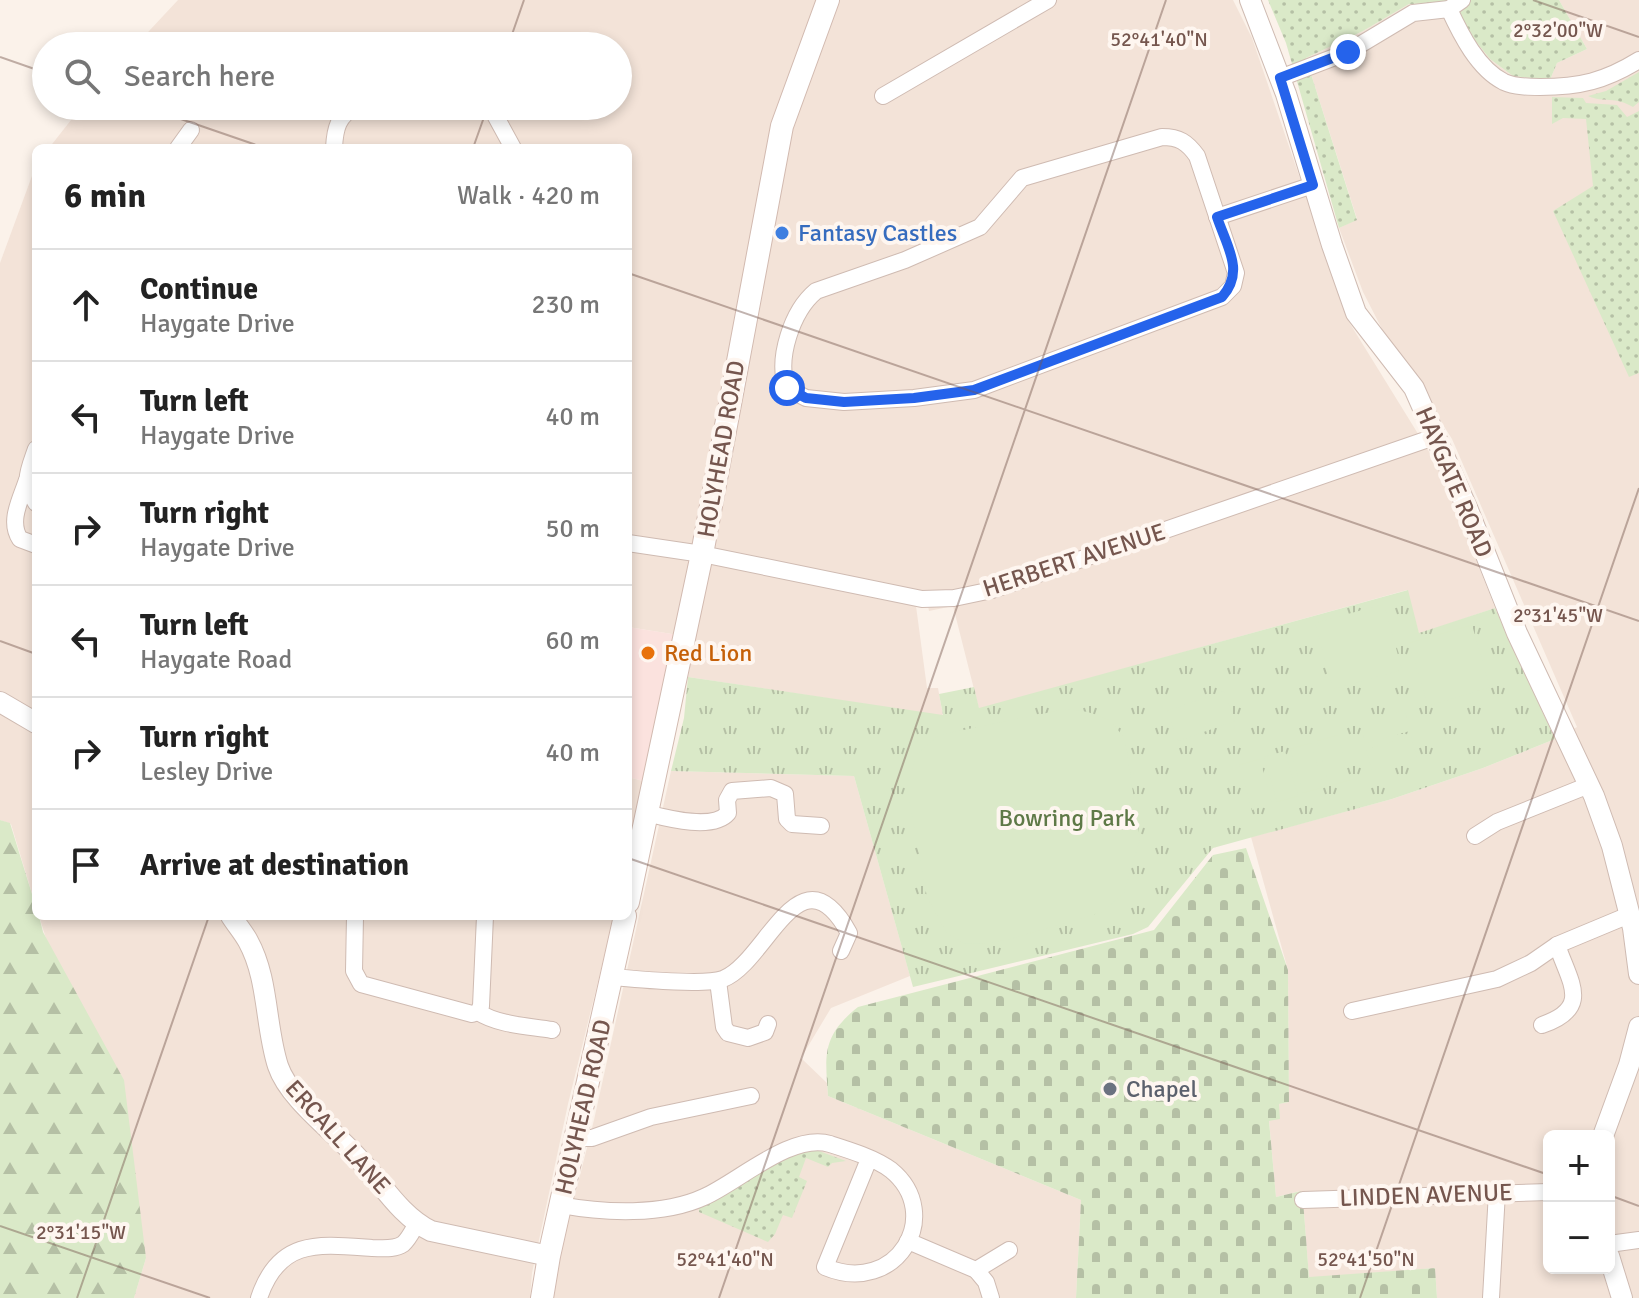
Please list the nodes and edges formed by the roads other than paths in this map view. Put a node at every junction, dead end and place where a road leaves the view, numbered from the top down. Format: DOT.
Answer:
graph roads {
  1 [pos="828,0"];
  2 [pos="1048,0"];
  3 [pos="1250,0"];
  4 [pos="1455,5"];
  5 [pos="1639,60"];
  6 [pos="1280,78"];
  7 [pos="883,96"];
  8 [pos="339,120"];
  9 [pos="498,120"];
  10 [pos="191,130"];
  11 [pos="181,144"];
  12 [pos="334,144"];
  13 [pos="511,144"];
  14 [pos="1313,185"];
  15 [pos="1217,217"];
  16 [pos="1437,436"];
  17 [pos="32,463"];
  18 [pos="27,480"];
  19 [pos="32,497"];
  20 [pos="32,544"];
  21 [pos="632,544"];
  22 [pos="702,554"];
  23 [pos="0,702"];
  24 [pos="32,721"];
  25 [pos="1589,785"];
  26 [pos="646,813"];
  27 [pos="821,826"];
  28 [pos="1475,836"];
  29 [pos="632,881"];
  30 [pos="234,920"];
  31 [pos="355,920"];
  32 [pos="485,920"];
  33 [pos="624,920"];
  34 [pos="1634,923"];
  35 [pos="1557,945"];
  36 [pos="841,951"];
  37 [pos="1639,974"];
  38 [pos="612,977"];
  39 [pos="718,981"];
  40 [pos="1361,1003"];
  41 [pos="478,1012"];
  42 [pos="768,1024"];
  43 [pos="1542,1025"];
  44 [pos="1639,1027"];
  45 [pos="552,1030"];
  46 [pos="751,1096"];
  47 [pos="1605,1130"];
  48 [pos="576,1138"];
  49 [pos="869,1159"];
  50 [pos="1497,1192"];
  51 [pos="1543,1192"];
  52 [pos="1303,1200"];
  53 [pos="560,1205"];
  54 [pos="417,1223"];
  55 [pos="1639,1240"];
  56 [pos="908,1241"];
  57 [pos="1615,1243"];
  58 [pos="1009,1250"];
  59 [pos="549,1256"];
  60 [pos="976,1270"];
  61 [pos="1615,1274"];
  62 [pos="259,1298"];
  63 [pos="542,1298"];
  64 [pos="991,1298"];
  65 [pos="1491,1298"];
  66 [pos="1622,1298"];
  1 -- 22 [label="main road, HOLYHEAD ROAD"];
  2 -- 7 [label="street"];
  3 -- 6 [label="street, HAYGATE ROAD"];
  4 -- 5 [label="street"];
  4 -- 6 [label="street"];
  6 -- 14 [label="street, HAYGATE ROAD"];
  8 -- 12 [label="street"];
  9 -- 13 [label="street"];
  10 -- 11 [label="street"];
  14 -- 15 [label="street"];
  14 -- 16 [label="street, HAYGATE ROAD"];
  15 -- 15 [label="street"];
  16 -- 22 [label="street, HERBERT AVENUE"];
  16 -- 25 [label="street, HAYGATE ROAD"];
  17 -- 18 [label="street"];
  18 -- 19 [label="street"];
  18 -- 20 [label="street"];
  21 -- 22 [label="street, HERBERT AVENUE"];
  22 -- 26 [label="main road, HOLYHEAD ROAD"];
  23 -- 24 [label="street"];
  25 -- 28 [label="street"];
  25 -- 34 [label="street, HAYGATE ROAD"];
  26 -- 27 [label="street"];
  26 -- 29 [label="main road, HOLYHEAD ROAD"];
  30 -- 54 [label="street, ERCALL LANE"];
  31 -- 41 [label="street"];
  32 -- 41 [label="street"];
  33 -- 38 [label="main road, HOLYHEAD ROAD"];
  34 -- 35 [label="street"];
  34 -- 37 [label="street, HAYGATE ROAD"];
  35 -- 40 [label="street"];
  35 -- 43 [label="street"];
  36 -- 39 [label="street"];
  38 -- 39 [label="street"];
  38 -- 48 [label="main road, HOLYHEAD ROAD"];
  39 -- 42 [label="street"];
  41 -- 45 [label="street"];
  44 -- 47 [label="street"];
  46 -- 48 [label="street"];
  48 -- 53 [label="main road, HOLYHEAD ROAD"];
  49 -- 53 [label="street"];
  49 -- 56 [label="street"];
  49 -- 56 [label="street"];
  50 -- 51 [label="street, LINDEN AVENUE"];
  50 -- 52 [label="street, LINDEN AVENUE"];
  50 -- 65 [label="street"];
  53 -- 59 [label="main road, HOLYHEAD ROAD"];
  54 -- 59 [label="street, ERCALL LANE"];
  54 -- 62 [label="street"];
  55 -- 57 [label="street"];
  56 -- 60 [label="street"];
  58 -- 60 [label="street"];
  59 -- 63 [label="main road, HOLYHEAD ROAD"];
  60 -- 64 [label="street"];
  61 -- 66 [label="street"];
}
